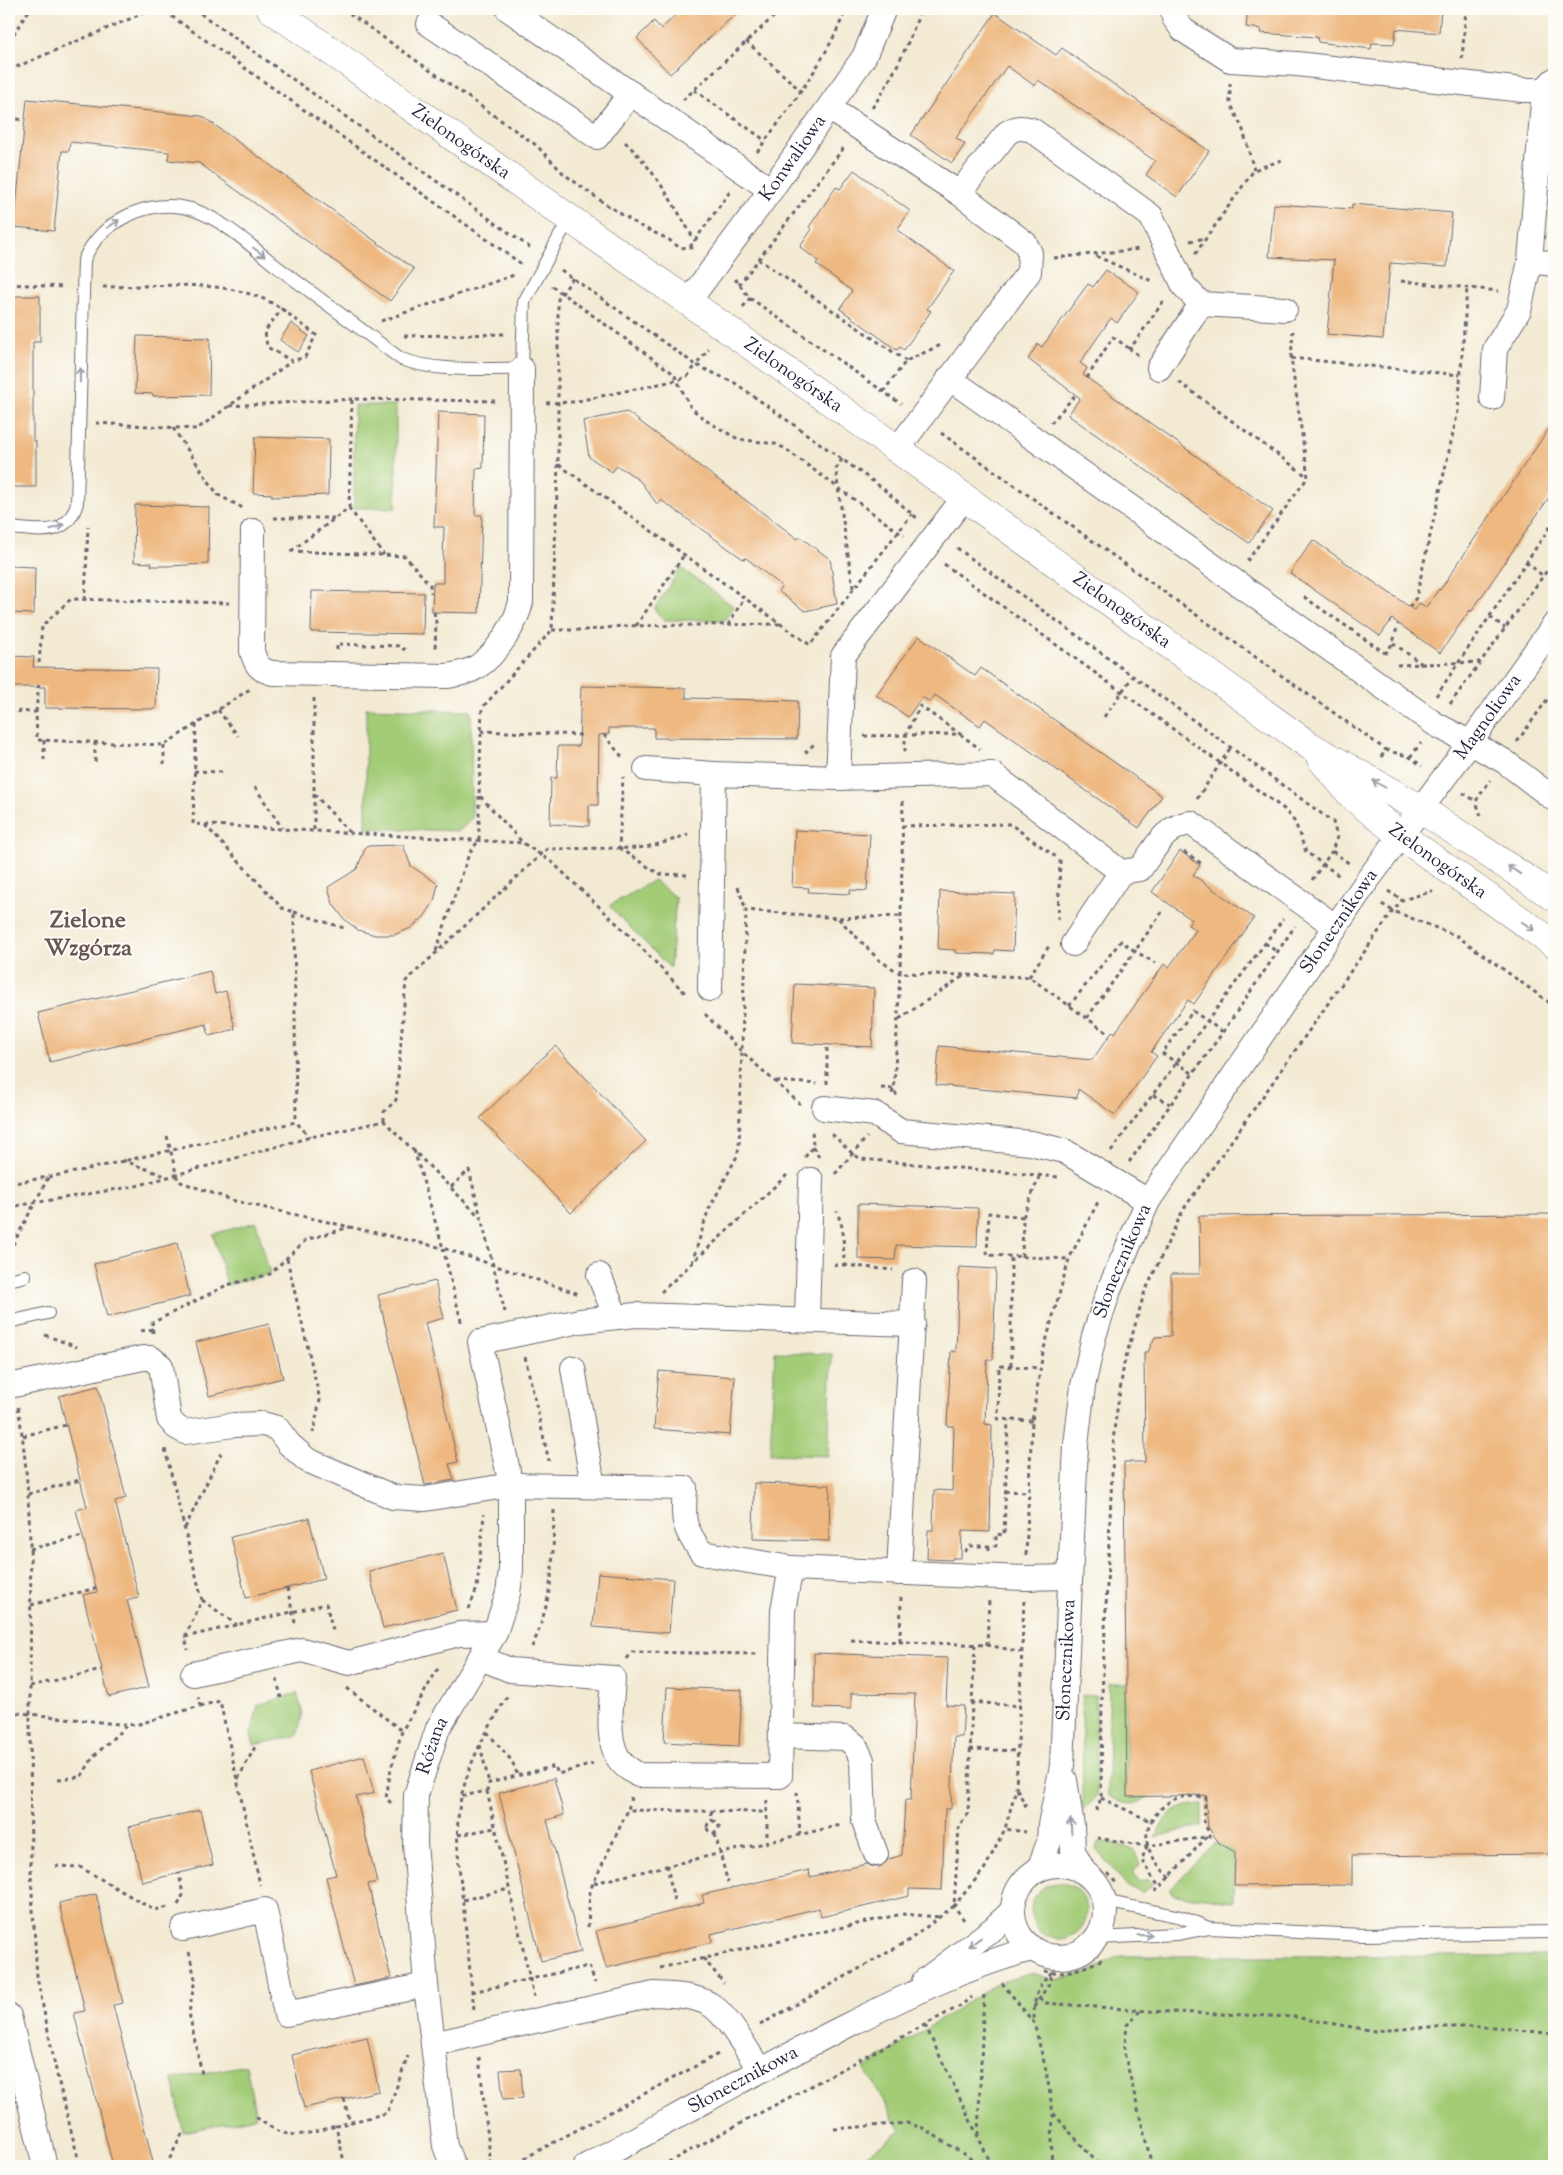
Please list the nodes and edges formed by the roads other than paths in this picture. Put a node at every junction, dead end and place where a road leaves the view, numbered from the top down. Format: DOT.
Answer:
graph roads {
  1 [pos="271,9"];
  2 [pos="508,9"];
  3 [pos="884,9"];
  4 [pos="1172,9"];
  5 [pos="429,24"];
  6 [pos="1549,85"];
  7 [pos="630,94"];
  8 [pos="829,108"];
  9 [pos="771,190"];
  10 [pos="959,193"];
  11 [pos="569,219"];
  12 [pos="1530,261"];
  13 [pos="1554,264"];
  14 [pos="688,302"];
  15 [pos="1202,304"];
  16 [pos="1289,319"];
  17 [pos="1159,368"];
  18 [pos="522,369"];
  19 [pos="949,378"];
  20 [pos="1492,398"];
  21 [pos="897,450"];
  22 [pos="963,499"];
  23 [pos="257,525"];
  24 [pos="9,528"];
  25 [pos="1554,625"];
  26 [pos="1470,743"];
  27 [pos="1310,746"];
  28 [pos="646,770"];
  29 [pos="714,774"];
  30 [pos="838,778"];
  31 [pos="1554,799"];
  32 [pos="1421,809"];
  33 [pos="1400,835"];
  34 [pos="1121,872"];
  35 [pos="1554,897"];
  36 [pos="1336,927"];
  37 [pos="1062,943"];
  38 [pos="1554,944"];
  39 [pos="700,993"];
  40 [pos="818,1111"];
  41 [pos="805,1172"];
  42 [pos="1148,1201"];
  43 [pos="599,1275"];
  44 [pos="25,1276"];
  45 [pos="9,1280"];
  46 [pos="914,1280"];
  47 [pos="48,1313"];
  48 [pos="626,1316"];
  49 [pos="807,1319"];
  50 [pos="10,1322"];
  51 [pos="913,1324"];
  52 [pos="573,1368"];
  53 [pos="12,1386"];
  54 [pos="511,1486"];
  55 [pos="593,1486"];
  56 [pos="791,1568"];
  57 [pos="899,1573"];
  58 [pos="1070,1577"];
  59 [pos="494,1633"];
  60 [pos="481,1658"];
  61 [pos="193,1674"];
  62 [pos="781,1736"];
  63 [pos="1071,1825"];
  64 [pos="876,1854"];
  65 [pos="1040,1869"];
  66 [pos="1095,1871"];
  67 [pos="1104,1901"];
  68 [pos="1012,1910"];
  69 [pos="183,1928"];
  70 [pos="1209,1928"];
  71 [pos="1554,1932"];
  72 [pos="1097,1938"];
  73 [pos="1032,1949"];
  74 [pos="426,1984"];
  75 [pos="901,1998"];
  76 [pos="9,2016"];
  77 [pos="422,2047"];
  78 [pos="760,2071"];
  79 [pos="45,2166"];
  80 [pos="453,2166"];
  81 [pos="586,2166"];
  1 -- 11 [label="street, Zielonogórska"];
  2 -- 7 [label="street"];
  3 -- 8 [label="street, Konwaliowa"];
  4 -- 6 [label="street"];
  5 -- 7 [label="street"];
  6 -- 12 [label="street"];
  7 -- 9 [label="street"];
  8 -- 9 [label="street, Konwaliowa"];
  8 -- 10 [label="street"];
  9 -- 14 [label="street, Konwaliowa"];
  10 -- 15 [label="street"];
  10 -- 19 [label="street"];
  11 -- 14 [label="street, Zielonogórska"];
  11 -- 18 [label="lane"];
  12 -- 13 [label="street"];
  12 -- 20 [label="street"];
  14 -- 21 [label="street, Zielonogórska"];
  15 -- 16 [label="street"];
  15 -- 17 [label="street"];
  18 -- 23 [label="street"];
  24 -- 18 [label="lane, one-way"];
  19 -- 21 [label="street"];
  19 -- 26 [label="street"];
  21 -- 22 [label="street, Zielonogórska"];
  22 -- 27 [label="street, Zielonogórska"];
  22 -- 30 [label="street"];
  25 -- 26 [label="street, Magnoliowa"];
  26 -- 31 [label="street"];
  26 -- 32 [label="street, Magnoliowa"];
  32 -- 27 [label="street, Zielonogórska, one-way"];
  27 -- 33 [label="street, Zielonogórska"];
  28 -- 29 [label="street"];
  29 -- 30 [label="street"];
  29 -- 39 [label="street"];
  30 -- 34 [label="street"];
  32 -- 33 [label="street, Magnoliowa"];
  35 -- 32 [label="street, Zielonogórska, one-way"];
  33 -- 36 [label="street, Słonecznikowa"];
  33 -- 38 [label="street, Zielonogórska, one-way"];
  34 -- 36 [label="street"];
  34 -- 37 [label="street"];
  36 -- 42 [label="street, Słonecznikowa"];
  40 -- 42 [label="street"];
  41 -- 49 [label="street"];
  42 -- 58 [label="street, Słonecznikowa"];
  43 -- 48 [label="street"];
  44 -- 45 [label="lane"];
  46 -- 51 [label="street"];
  47 -- 50 [label="lane"];
  48 -- 49 [label="street"];
  48 -- 54 [label="street, Różana"];
  49 -- 51 [label="street"];
  51 -- 57 [label="street"];
  52 -- 55 [label="street"];
  53 -- 54 [label="street"];
  54 -- 55 [label="street"];
  54 -- 59 [label="street, Różana"];
  55 -- 56 [label="street"];
  56 -- 57 [label="street"];
  56 -- 62 [label="street"];
  57 -- 58 [label="street"];
  58 -- 63 [label="street, Słonecznikowa"];
  59 -- 60 [label="street, Różana"];
  59 -- 61 [label="street"];
  60 -- 62 [label="street"];
  60 -- 74 [label="street, Różana"];
  62 -- 64 [label="street"];
  63 -- 65 [label="street, Słonecznikowa"];
  66 -- 63 [label="street, Słonecznikowa, one-way"];
  65 -- 66 [label="street"];
  65 -- 68 [label="street"];
  66 -- 67 [label="street"];
  67 -- 70 [label="lane"];
  67 -- 72 [label="street"];
  68 -- 73 [label="street"];
  68 -- 75 [label="street, Słonecznikowa, one-way"];
  69 -- 74 [label="street"];
  70 -- 71 [label="lane"];
  72 -- 70 [label="lane, one-way"];
  72 -- 73 [label="street"];
  73 -- 75 [label="street, Słonecznikowa"];
  74 -- 77 [label="street, Różana"];
  75 -- 78 [label="street, Słonecznikowa"];
  76 -- 79 [label="street"];
  77 -- 78 [label="street"];
  77 -- 80 [label="street, Różana"];
  78 -- 81 [label="street, Słonecznikowa"];
}
